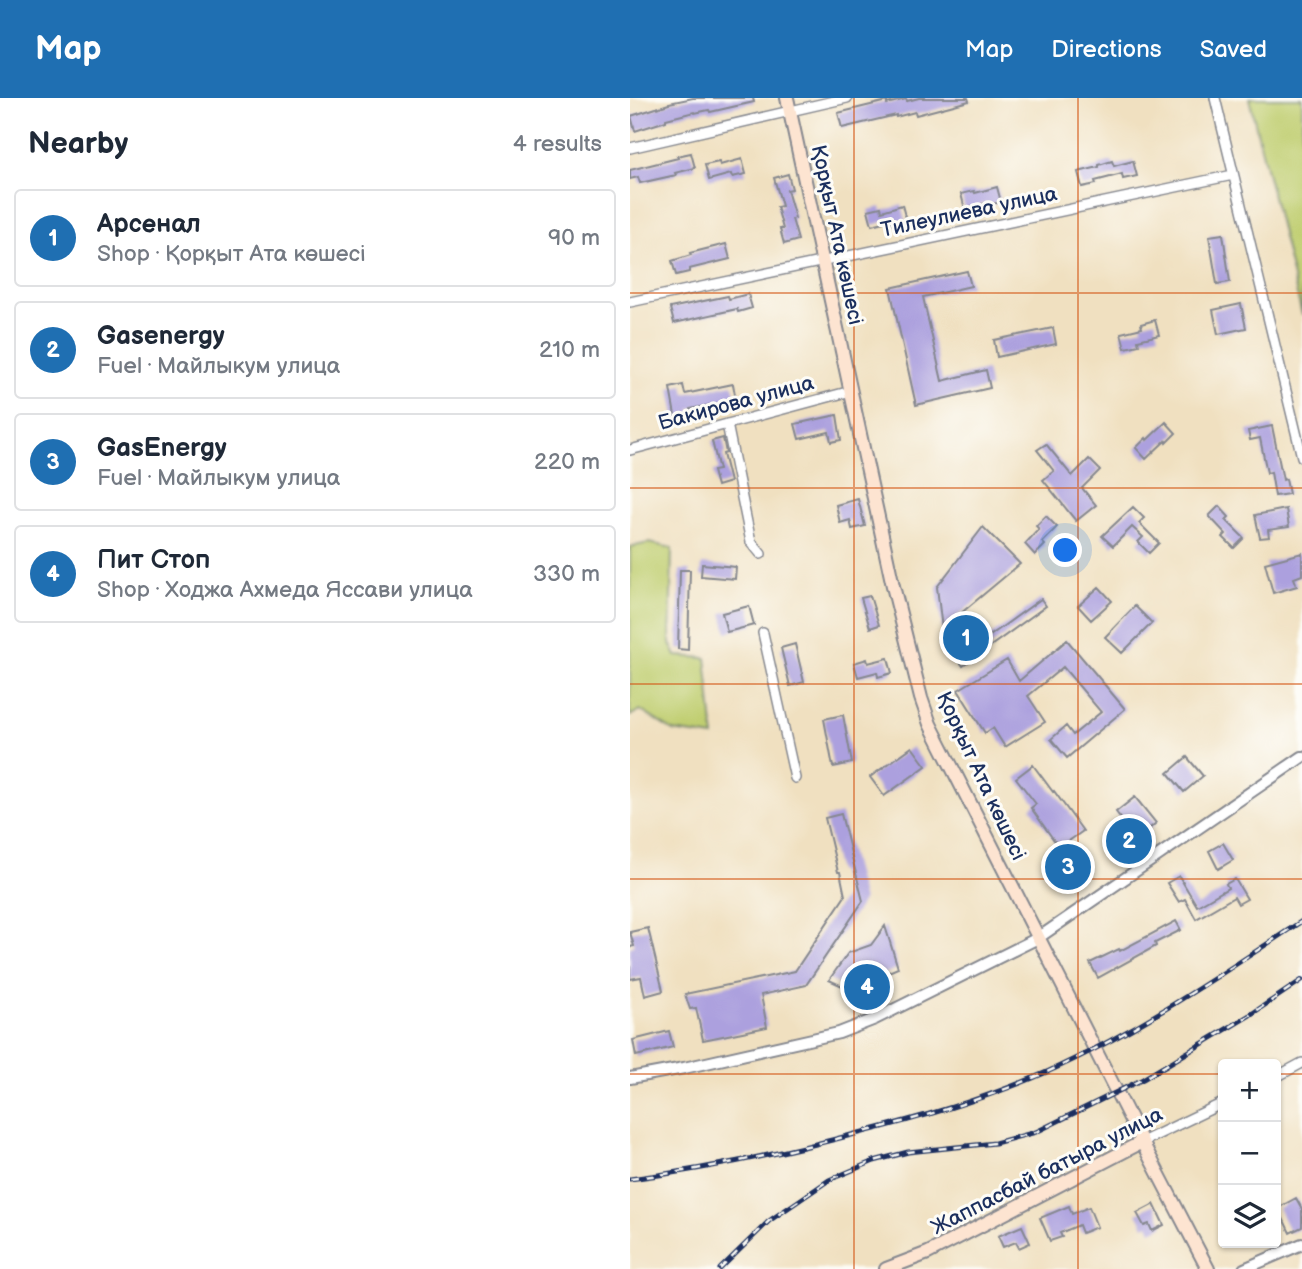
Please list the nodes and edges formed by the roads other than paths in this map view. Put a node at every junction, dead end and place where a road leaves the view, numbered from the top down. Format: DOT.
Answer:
graph roads {
  1 [pos="847,98"];
  2 [pos="1215,98"];
  3 [pos="789,105"];
  4 [pos="630,148"];
  5 [pos="1233,175"];
  6 [pos="823,261"];
  7 [pos="630,302"];
  8 [pos="851,391"];
  9 [pos="727,424"];
  10 [pos="630,450"];
  11 [pos="1302,457"];
  12 [pos="761,554"];
  13 [pos="763,634"];
  14 [pos="1302,757"];
  15 [pos="795,778"];
  16 [pos="1038,938"];
  17 [pos="1302,1062"];
  18 [pos="1281,1074"];
  19 [pos="630,1078"];
  20 [pos="1218,1105"];
  21 [pos="1142,1142"];
  22 [pos="1302,1244"];
  23 [pos="886,1269"];
  24 [pos="1208,1269"];
  25 [pos="1244,1269"];
  1 -- 3 [label="street"];
  2 -- 5 [label="street"];
  3 -- 4 [label="street"];
  3 -- 6 [label="main road, Қорқыт Ата көшесі"];
  5 -- 6 [label="street, Тилеулиева улица"];
  5 -- 11 [label="street"];
  6 -- 7 [label="street, Тилеулиева улица"];
  6 -- 8 [label="main road, Қорқыт Ата көшесі"];
  8 -- 9 [label="street, Бакирова улица"];
  8 -- 16 [label="main road, Қорқыт Ата көшесі"];
  9 -- 10 [label="street, Бакирова улица"];
  9 -- 12 [label="street"];
  13 -- 15 [label="street"];
  14 -- 16 [label="street"];
  16 -- 19 [label="street"];
  16 -- 21 [label="main road, Қорқыт Ата көшесі"];
  17 -- 18 [label="street"];
  20 -- 21 [label="street, Жаппасбай батыра улица"];
  21 -- 23 [label="main road, Жаппасбай батыра улица"];
  21 -- 24 [label="main road, Қорқыт Ата көшесі"];
  22 -- 25 [label="street"];
}
